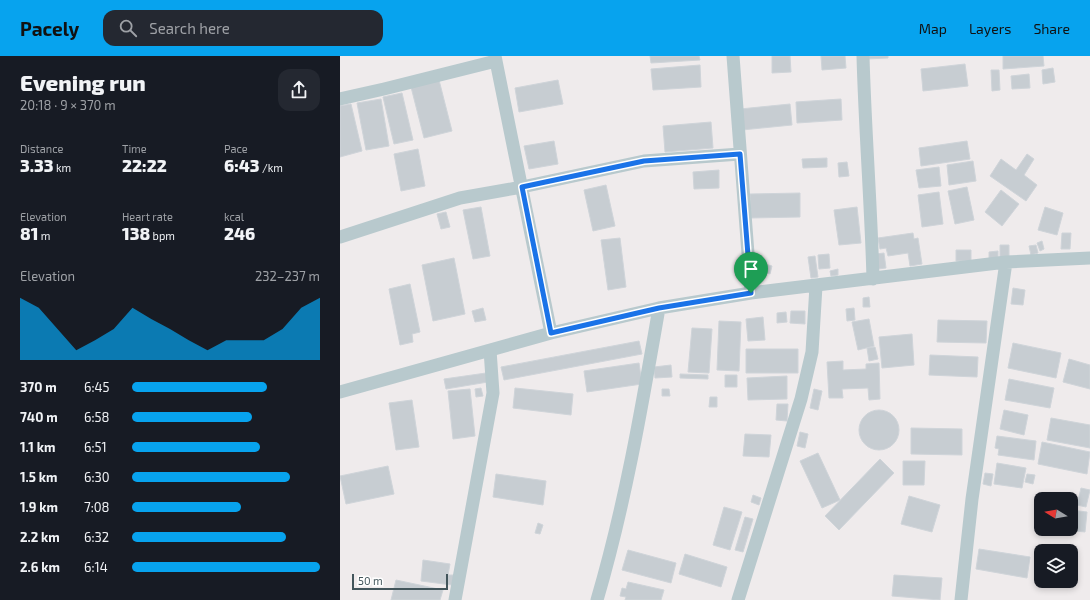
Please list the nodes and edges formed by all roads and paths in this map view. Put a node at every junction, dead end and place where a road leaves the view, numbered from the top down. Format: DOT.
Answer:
graph roads {
  1 [pos="733,56"];
  2 [pos="863,56"];
  3 [pos="496,58"];
  4 [pos="340,98"];
  5 [pos="740,154"];
  6 [pos="522,187"];
  7 [pos="340,237"];
  8 [pos="1090,258"];
  9 [pos="1006,262"];
  10 [pos="873,279"];
  11 [pos="816,286"];
  12 [pos="751,293"];
  13 [pos="659,308"];
  14 [pos="551,333"];
  15 [pos="490,350"];
  16 [pos="340,392"];
  17 [pos="456,600"];
  18 [pos="597,600"];
  19 [pos="738,600"];
  20 [pos="961,600"];
  1 -- 5 [label="street"];
  2 -- 10 [label="street"];
  3 -- 4 [label="street"];
  3 -- 6 [label="street"];
  5 -- 6 [label="street"];
  5 -- 12 [label="street"];
  6 -- 7 [label="street"];
  6 -- 14 [label="street"];
  8 -- 9 [label="street"];
  9 -- 10 [label="street"];
  9 -- 20 [label="street"];
  10 -- 11 [label="street"];
  11 -- 12 [label="street"];
  11 -- 19 [label="street"];
  12 -- 13 [label="street"];
  13 -- 14 [label="street"];
  13 -- 18 [label="street"];
  14 -- 15 [label="street"];
  15 -- 16 [label="street"];
  15 -- 17 [label="street"];
}
